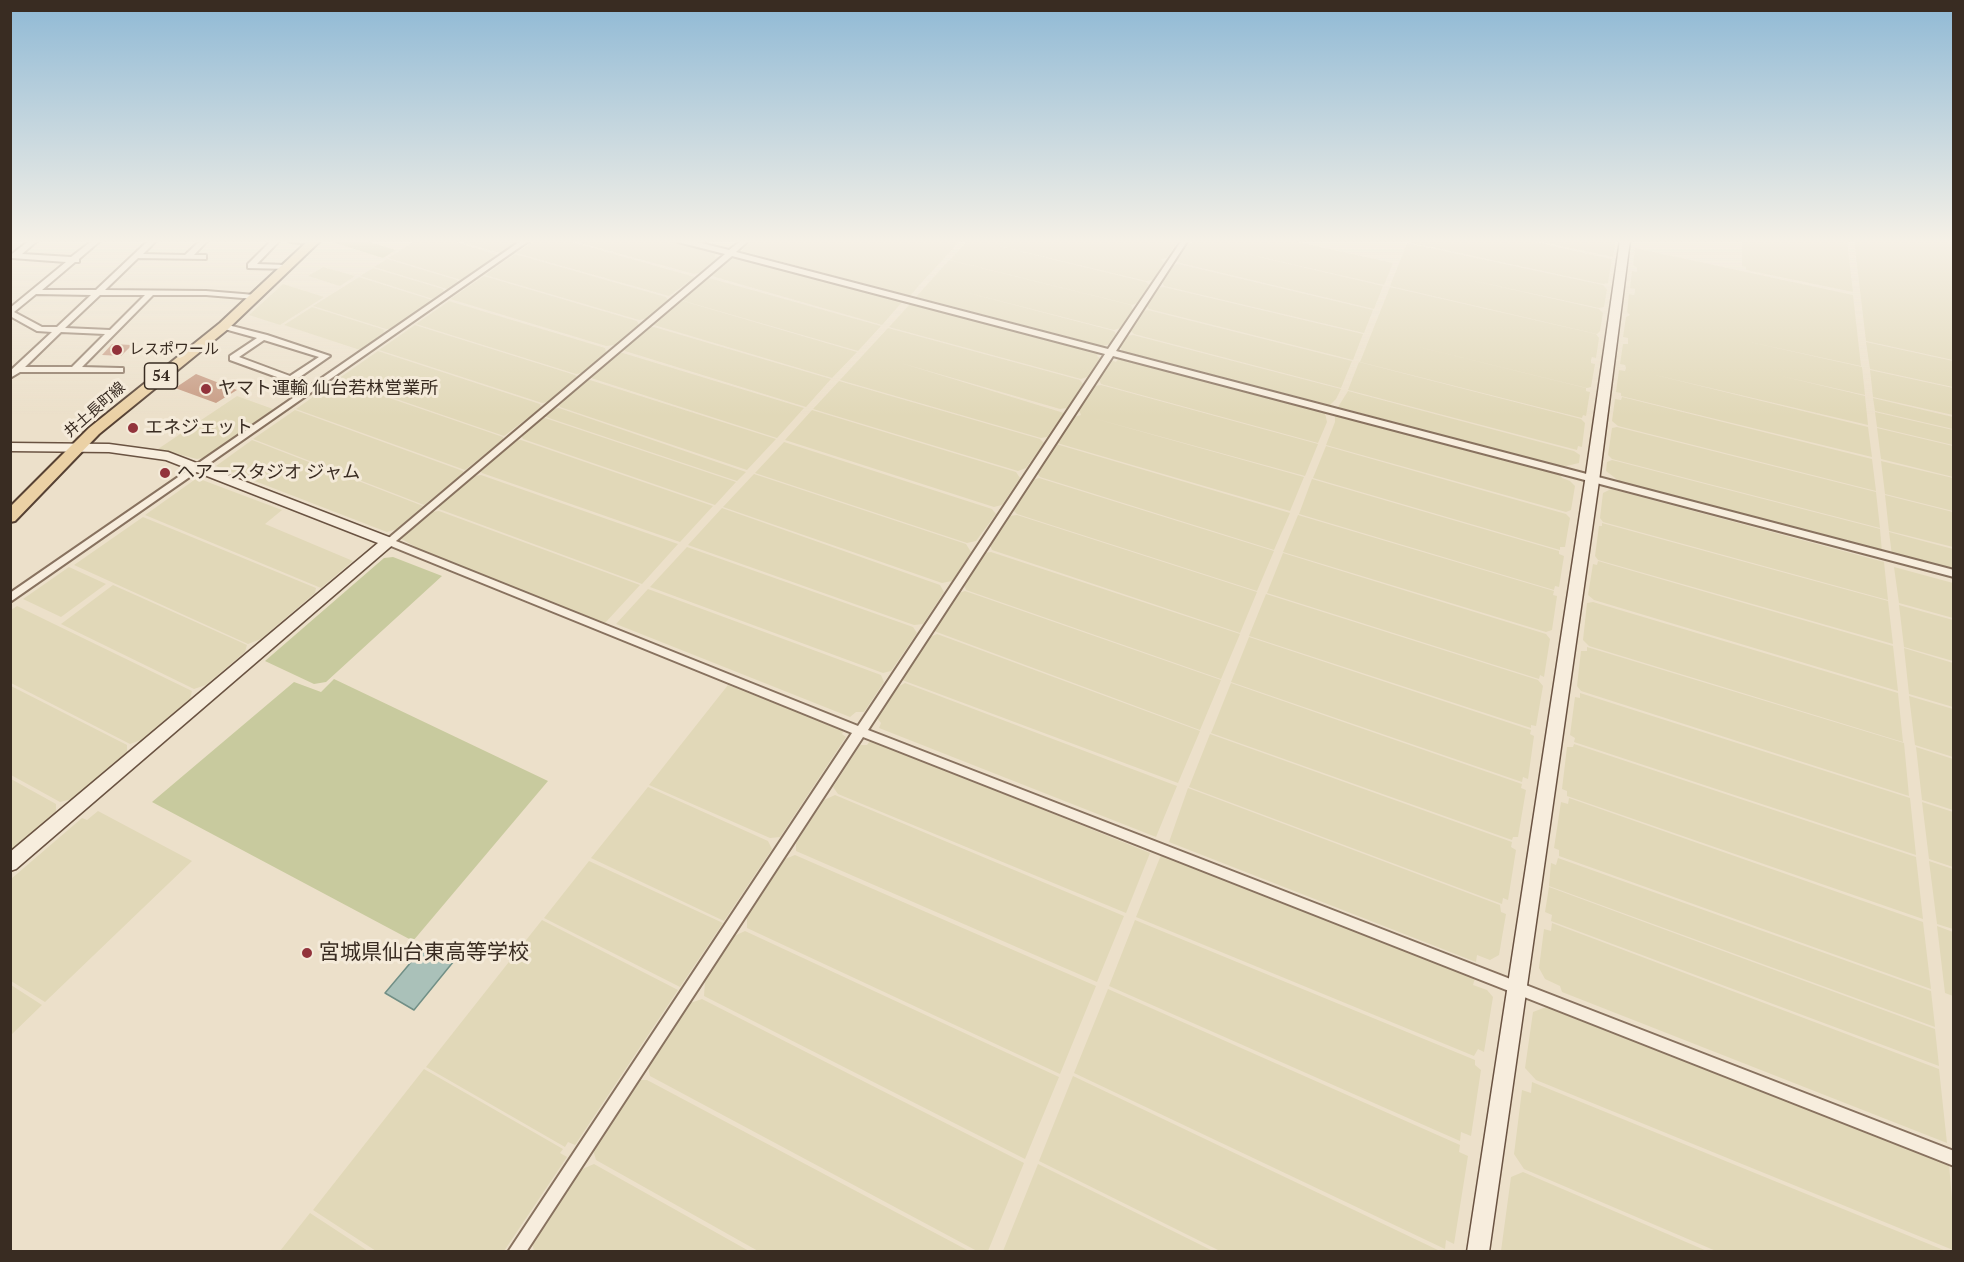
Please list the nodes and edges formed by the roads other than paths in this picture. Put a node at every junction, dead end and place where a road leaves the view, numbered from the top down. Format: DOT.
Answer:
graph roads {
  1 [pos="17,299"];
  2 [pos="90,299"];
  3 [pos="145,299"];
  4 [pos="253,299"];
  5 [pos="441,299"];
  6 [pos="677,299"];
  7 [pos="904,299"];
  8 [pos="1147,299"];
  9 [pos="1617,299"];
  10 [pos="25,300"];
  11 [pos="10,313"];
  12 [pos="224,326"];
  13 [pos="57,331"];
  14 [pos="111,332"];
  15 [pos="264,337"];
  16 [pos="1112,354"];
  17 [pos="18,369"];
  18 [pos="75,369"];
  19 [pos="120,370"];
  20 [pos="10,376"];
  21 [pos="10,447"];
  22 [pos="75,448"];
  23 [pos="200,466"];
  24 [pos="1592,481"];
  25 [pos="10,517"];
  26 [pos="389,542"];
  27 [pos="1953,574"];
  28 [pos="10,598"];
  29 [pos="861,732"];
  30 [pos="10,863"];
  31 [pos="1517,988"];
  32 [pos="1953,1159"];
  33 [pos="516,1251"];
  34 [pos="1478,1251"];
  1 -- 10 [label="street"];
  2 -- 13 [label="street"];
  3 -- 14 [label="street"];
  4 -- 12 [label="main road, 井土長町線 / 54"];
  5 -- 23 [label="street"];
  6 -- 26 [label="street"];
  7 -- 16 [label="street"];
  8 -- 16 [label="street"];
  9 -- 24 [label="street"];
  10 -- 11 [label="street"];
  11 -- 13 [label="street"];
  12 -- 15 [label="street"];
  12 -- 22 [label="main road, 井土長町線 / 54"];
  13 -- 14 [label="street"];
  13 -- 17 [label="street"];
  14 -- 18 [label="street"];
  15 -- 15 [label="street"];
  16 -- 24 [label="street"];
  16 -- 29 [label="street"];
  17 -- 18 [label="street"];
  17 -- 20 [label="street"];
  18 -- 19 [label="street"];
  21 -- 22 [label="street"];
  22 -- 23 [label="street"];
  22 -- 25 [label="main road, 井土長町線 / 54"];
  23 -- 26 [label="street"];
  23 -- 28 [label="street"];
  24 -- 27 [label="street"];
  24 -- 31 [label="street"];
  26 -- 29 [label="street"];
  26 -- 30 [label="street"];
  29 -- 31 [label="street"];
  29 -- 33 [label="street"];
  31 -- 32 [label="street"];
  31 -- 34 [label="street"];
}
